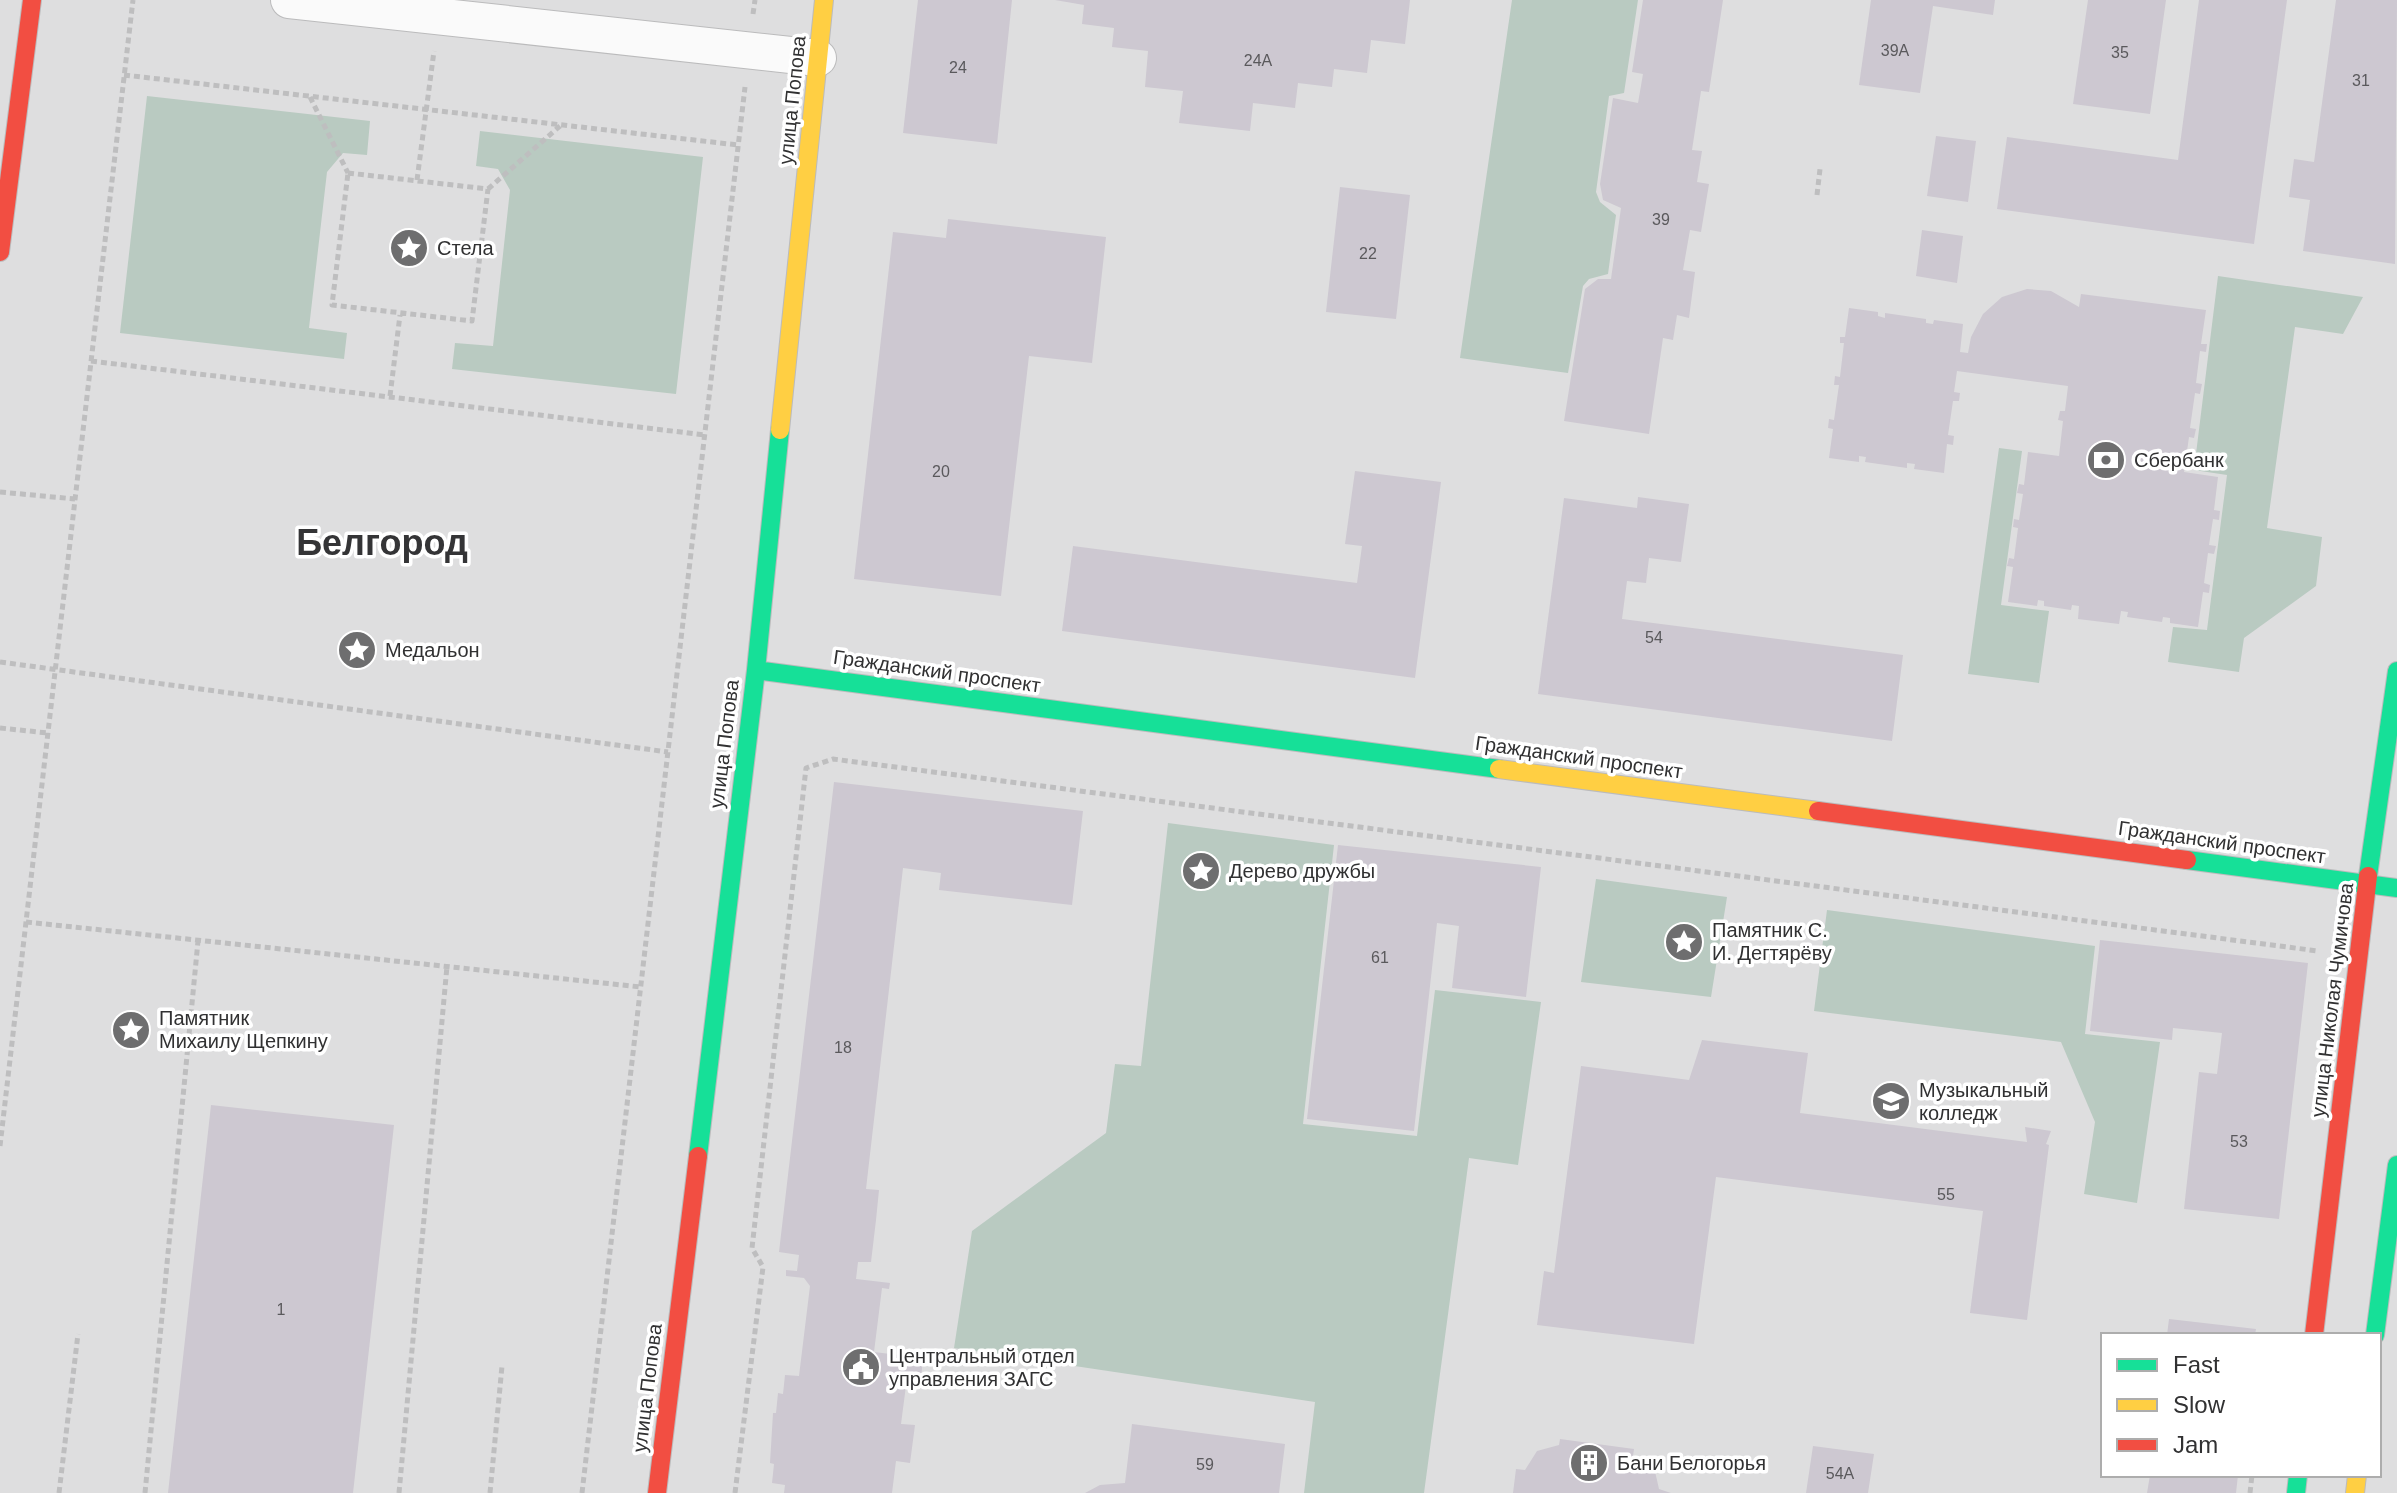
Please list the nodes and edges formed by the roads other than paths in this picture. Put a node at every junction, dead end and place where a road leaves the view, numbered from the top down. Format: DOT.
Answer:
graph roads {
  1 [pos="32,0"];
  2 [pos="289,0"];
  3 [pos="824,0"];
  4 [pos="818,58"];
  5 [pos="0,252"];
  6 [pos="756,670"];
  7 [pos="2397,671"];
  8 [pos="2367,884"];
  9 [pos="2397,888"];
  10 [pos="2397,1165"];
  11 [pos="2314,1333"];
  12 [pos="2375,1333"];
  13 [pos="657,1493"];
  1 -- 5 [label="street"];
  2 -- 4 [label="street"];
  3 -- 4 [label="street, улица Попова"];
  4 -- 6 [label="street, улица Попова"];
  6 -- 8 [label="street, Гражданский проспект"];
  6 -- 13 [label="street, улица Попова"];
  7 -- 8 [label="street, улица Николая Чумичова"];
  8 -- 9 [label="street, Гражданский проспект"];
  8 -- 11 [label="street, улица Николая Чумичова"];
  10 -- 12 [label="street"];
}
